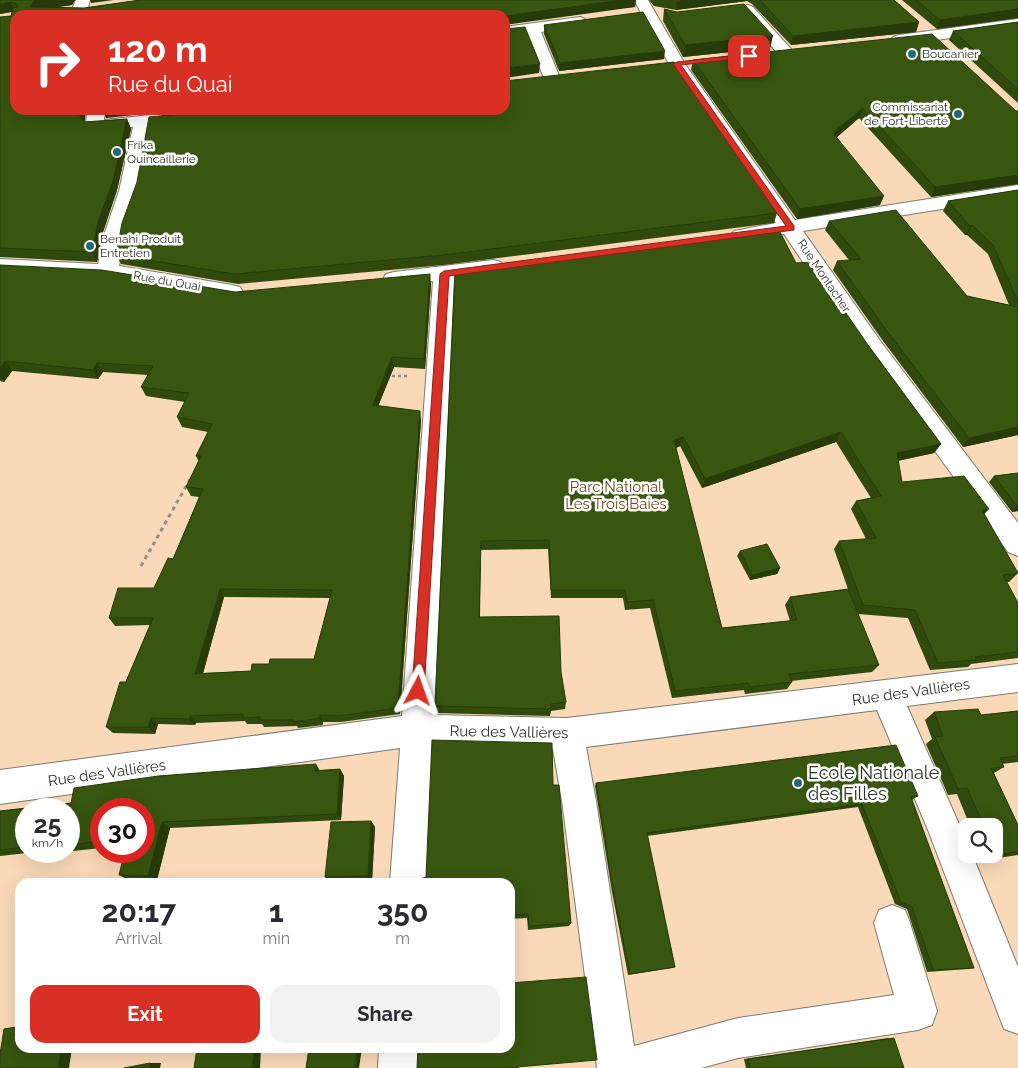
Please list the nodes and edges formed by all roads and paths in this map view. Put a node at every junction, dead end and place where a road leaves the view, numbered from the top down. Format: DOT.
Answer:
graph roads {
  1 [pos="737,9"];
  2 [pos="647,11"];
  3 [pos="591,20"];
  4 [pos="919,24"];
  5 [pos="1018,24"];
  6 [pos="532,28"];
  7 [pos="510,31"];
  8 [pos="933,36"];
  9 [pos="884,42"];
  10 [pos="804,50"];
  11 [pos="947,50"];
  12 [pos="784,52"];
  13 [pos="765,54"];
  14 [pos="572,76"];
  15 [pos="552,78"];
  16 [pos="533,81"];
  17 [pos="195,115"];
  18 [pos="96,118"];
  19 [pos="143,120"];
  20 [pos="1018,191"];
  21 [pos="792,228"];
  22 [pos="724,237"];
  23 [pos="512,265"];
  24 [pos="0,266"];
  25 [pos="107,271"];
  26 [pos="444,274"];
  27 [pos="376,280"];
  28 [pos="248,292"];
  29 [pos="380,376"];
  30 [pos="437,376"];
  31 [pos="193,474"];
  32 [pos="1018,544"];
  33 [pos="141,566"];
  34 [pos="1018,678"];
  35 [pos="887,696"];
  36 [pos="416,730"];
  37 [pos="568,734"];
  38 [pos="0,787"];
  39 [pos="408,878"];
  40 [pos="892,923"];
  41 [pos="1018,1015"];
  42 [pos="399,1053"];
  43 [pos="398,1068"];
  44 [pos="617,1068"];
  45 [pos="628,1068"];
  1 -- 12 [label="street"];
  2 -- 21 [label="street, Rue Montacher"];
  3 -- 6 [label="street"];
  4 -- 8 [label="street"];
  5 -- 8 [label="street"];
  6 -- 7 [label="street"];
  6 -- 15 [label="street"];
  8 -- 9 [label="street"];
  8 -- 11 [label="street"];
  10 -- 12 [label="street"];
  12 -- 13 [label="street"];
  14 -- 15 [label="street"];
  15 -- 16 [label="street"];
  17 -- 19 [label="street"];
  18 -- 19 [label="street"];
  19 -- 25 [label="street"];
  20 -- 21 [label="street"];
  21 -- 22 [label="street"];
  21 -- 32 [label="street, Rue Montacher"];
  23 -- 26 [label="street"];
  24 -- 25 [label="street, Rue du Quai"];
  25 -- 28 [label="street, Rue du Quai"];
  26 -- 27 [label="street"];
  26 -- 30 [label="street"];
  29 -- 30 [label="path"];
  30 -- 36 [label="street"];
  31 -- 33 [label="path"];
  34 -- 35 [label="street, Rue des Vallières"];
  35 -- 37 [label="street, Rue des Vallières"];
  35 -- 41 [label="street"];
  36 -- 37 [label="street, Rue des Vallières"];
  36 -- 38 [label="street, Rue des Vallières"];
  36 -- 39 [label="street"];
  37 -- 44 [label="street"];
  40 -- 45 [label="street"];
  42 -- 43 [label="street"];
}
